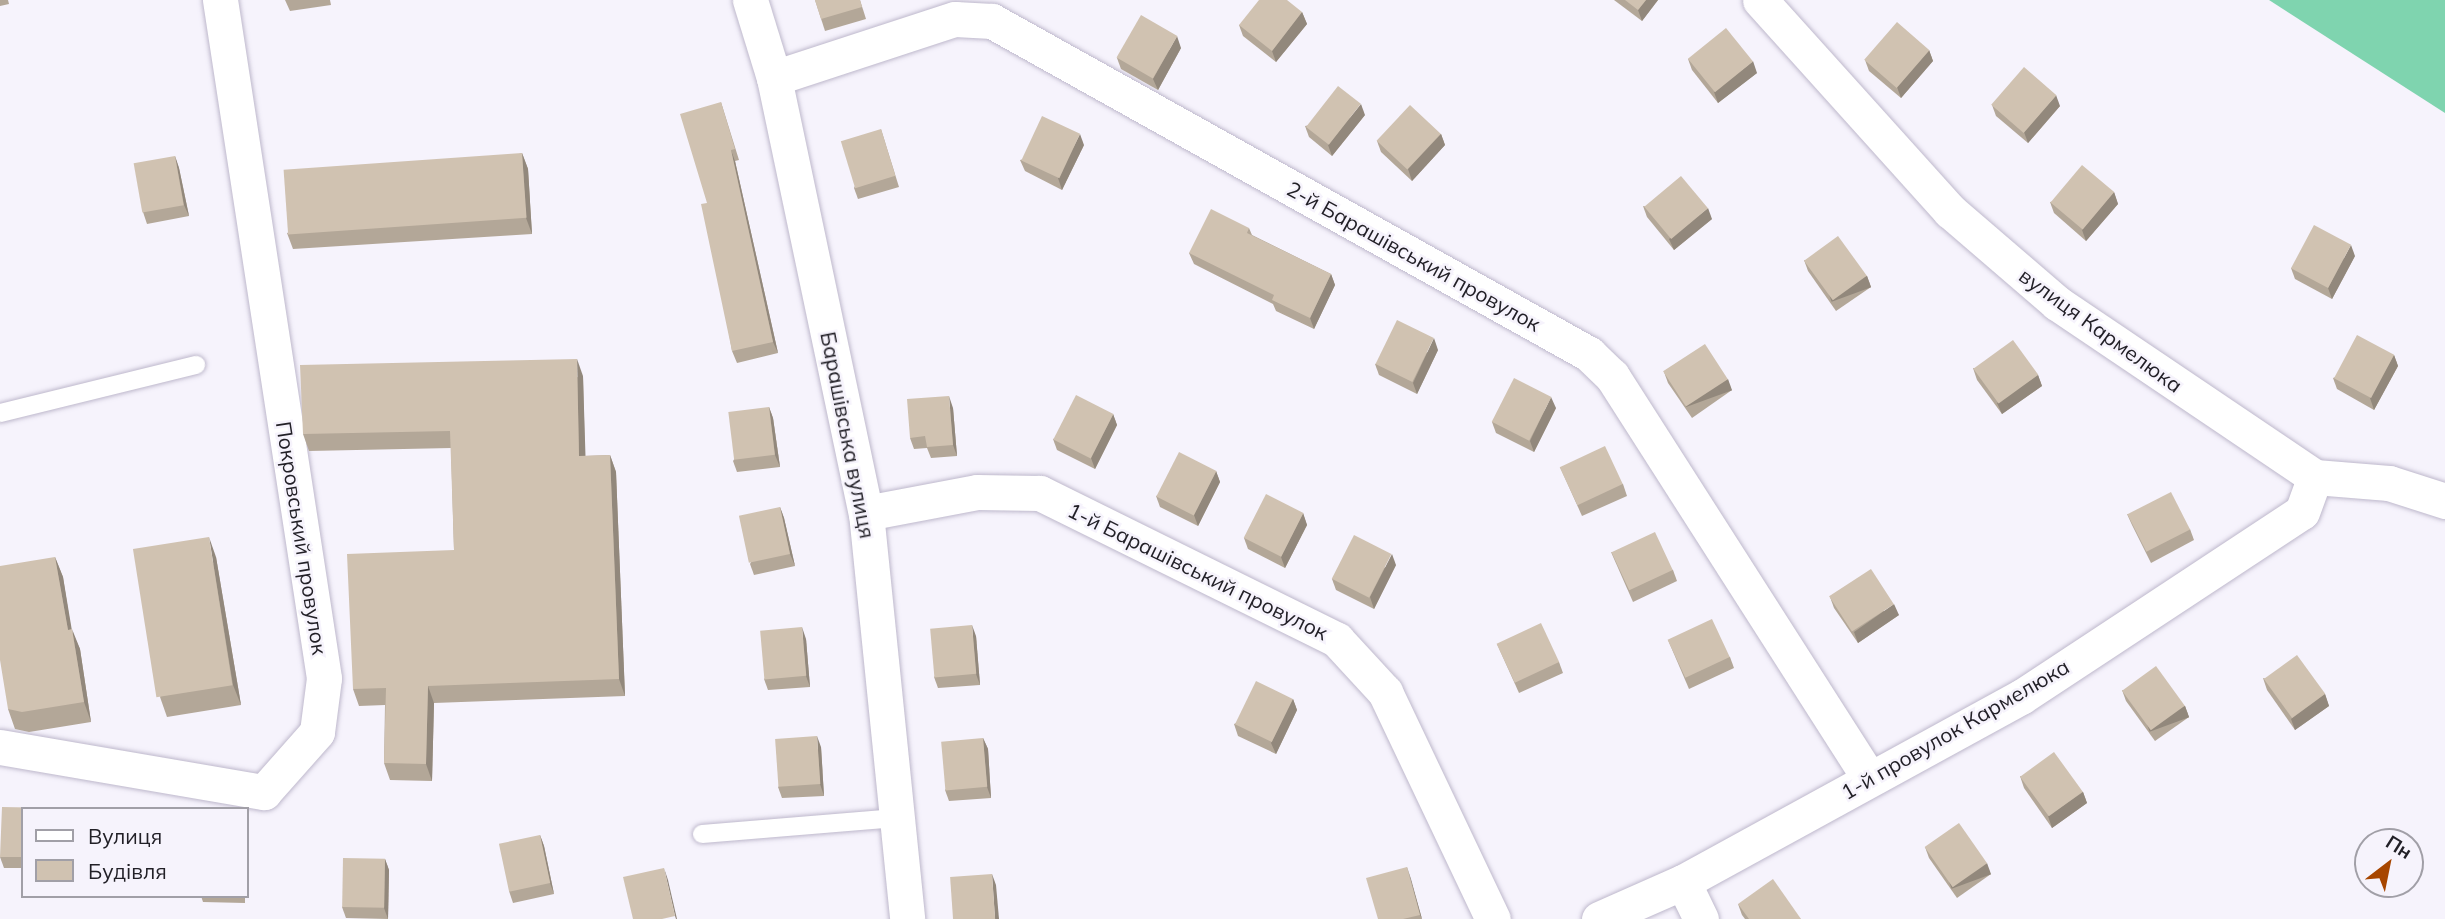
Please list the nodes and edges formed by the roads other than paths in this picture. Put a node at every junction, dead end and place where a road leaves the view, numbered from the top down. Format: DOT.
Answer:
graph roads {
  1 [pos="220,0"];
  2 [pos="750,0"];
  3 [pos="1760,0"];
  4 [pos="774,78"];
  5 [pos="195,365"];
  6 [pos="0,413"];
  7 [pos="2315,477"];
  8 [pos="2445,501"];
  9 [pos="866,513"];
  10 [pos="0,747"];
  11 [pos="1869,778"];
  12 [pos="897,818"];
  13 [pos="702,834"];
  14 [pos="1683,882"];
  15 [pos="907,919"];
  16 [pos="1493,919"];
  17 [pos="1599,919"];
  18 [pos="1701,919"];
  1 -- 10 [label="street, Покровський провулок"];
  2 -- 4 [label="street, Барашівська вулиця"];
  3 -- 7 [label="street, вулиця Кармелюка"];
  4 -- 9 [label="street, Барашівська вулиця"];
  4 -- 11 [label="street, 2-й Барашівський провулок"];
  5 -- 6 [label="lane"];
  7 -- 8 [label="street, вулиця Кармелюка"];
  7 -- 11 [label="street, 1-й провулок Кармелюка"];
  9 -- 12 [label="street, Барашівська вулиця"];
  9 -- 16 [label="street, 1-й Барашівський провулок"];
  11 -- 14 [label="street, 1-й провулок Кармелюка"];
  12 -- 13 [label="lane"];
  12 -- 15 [label="street, Барашівська вулиця"];
  14 -- 17 [label="street, 1-й провулок Кармелюка"];
  14 -- 18 [label="street"];
}
